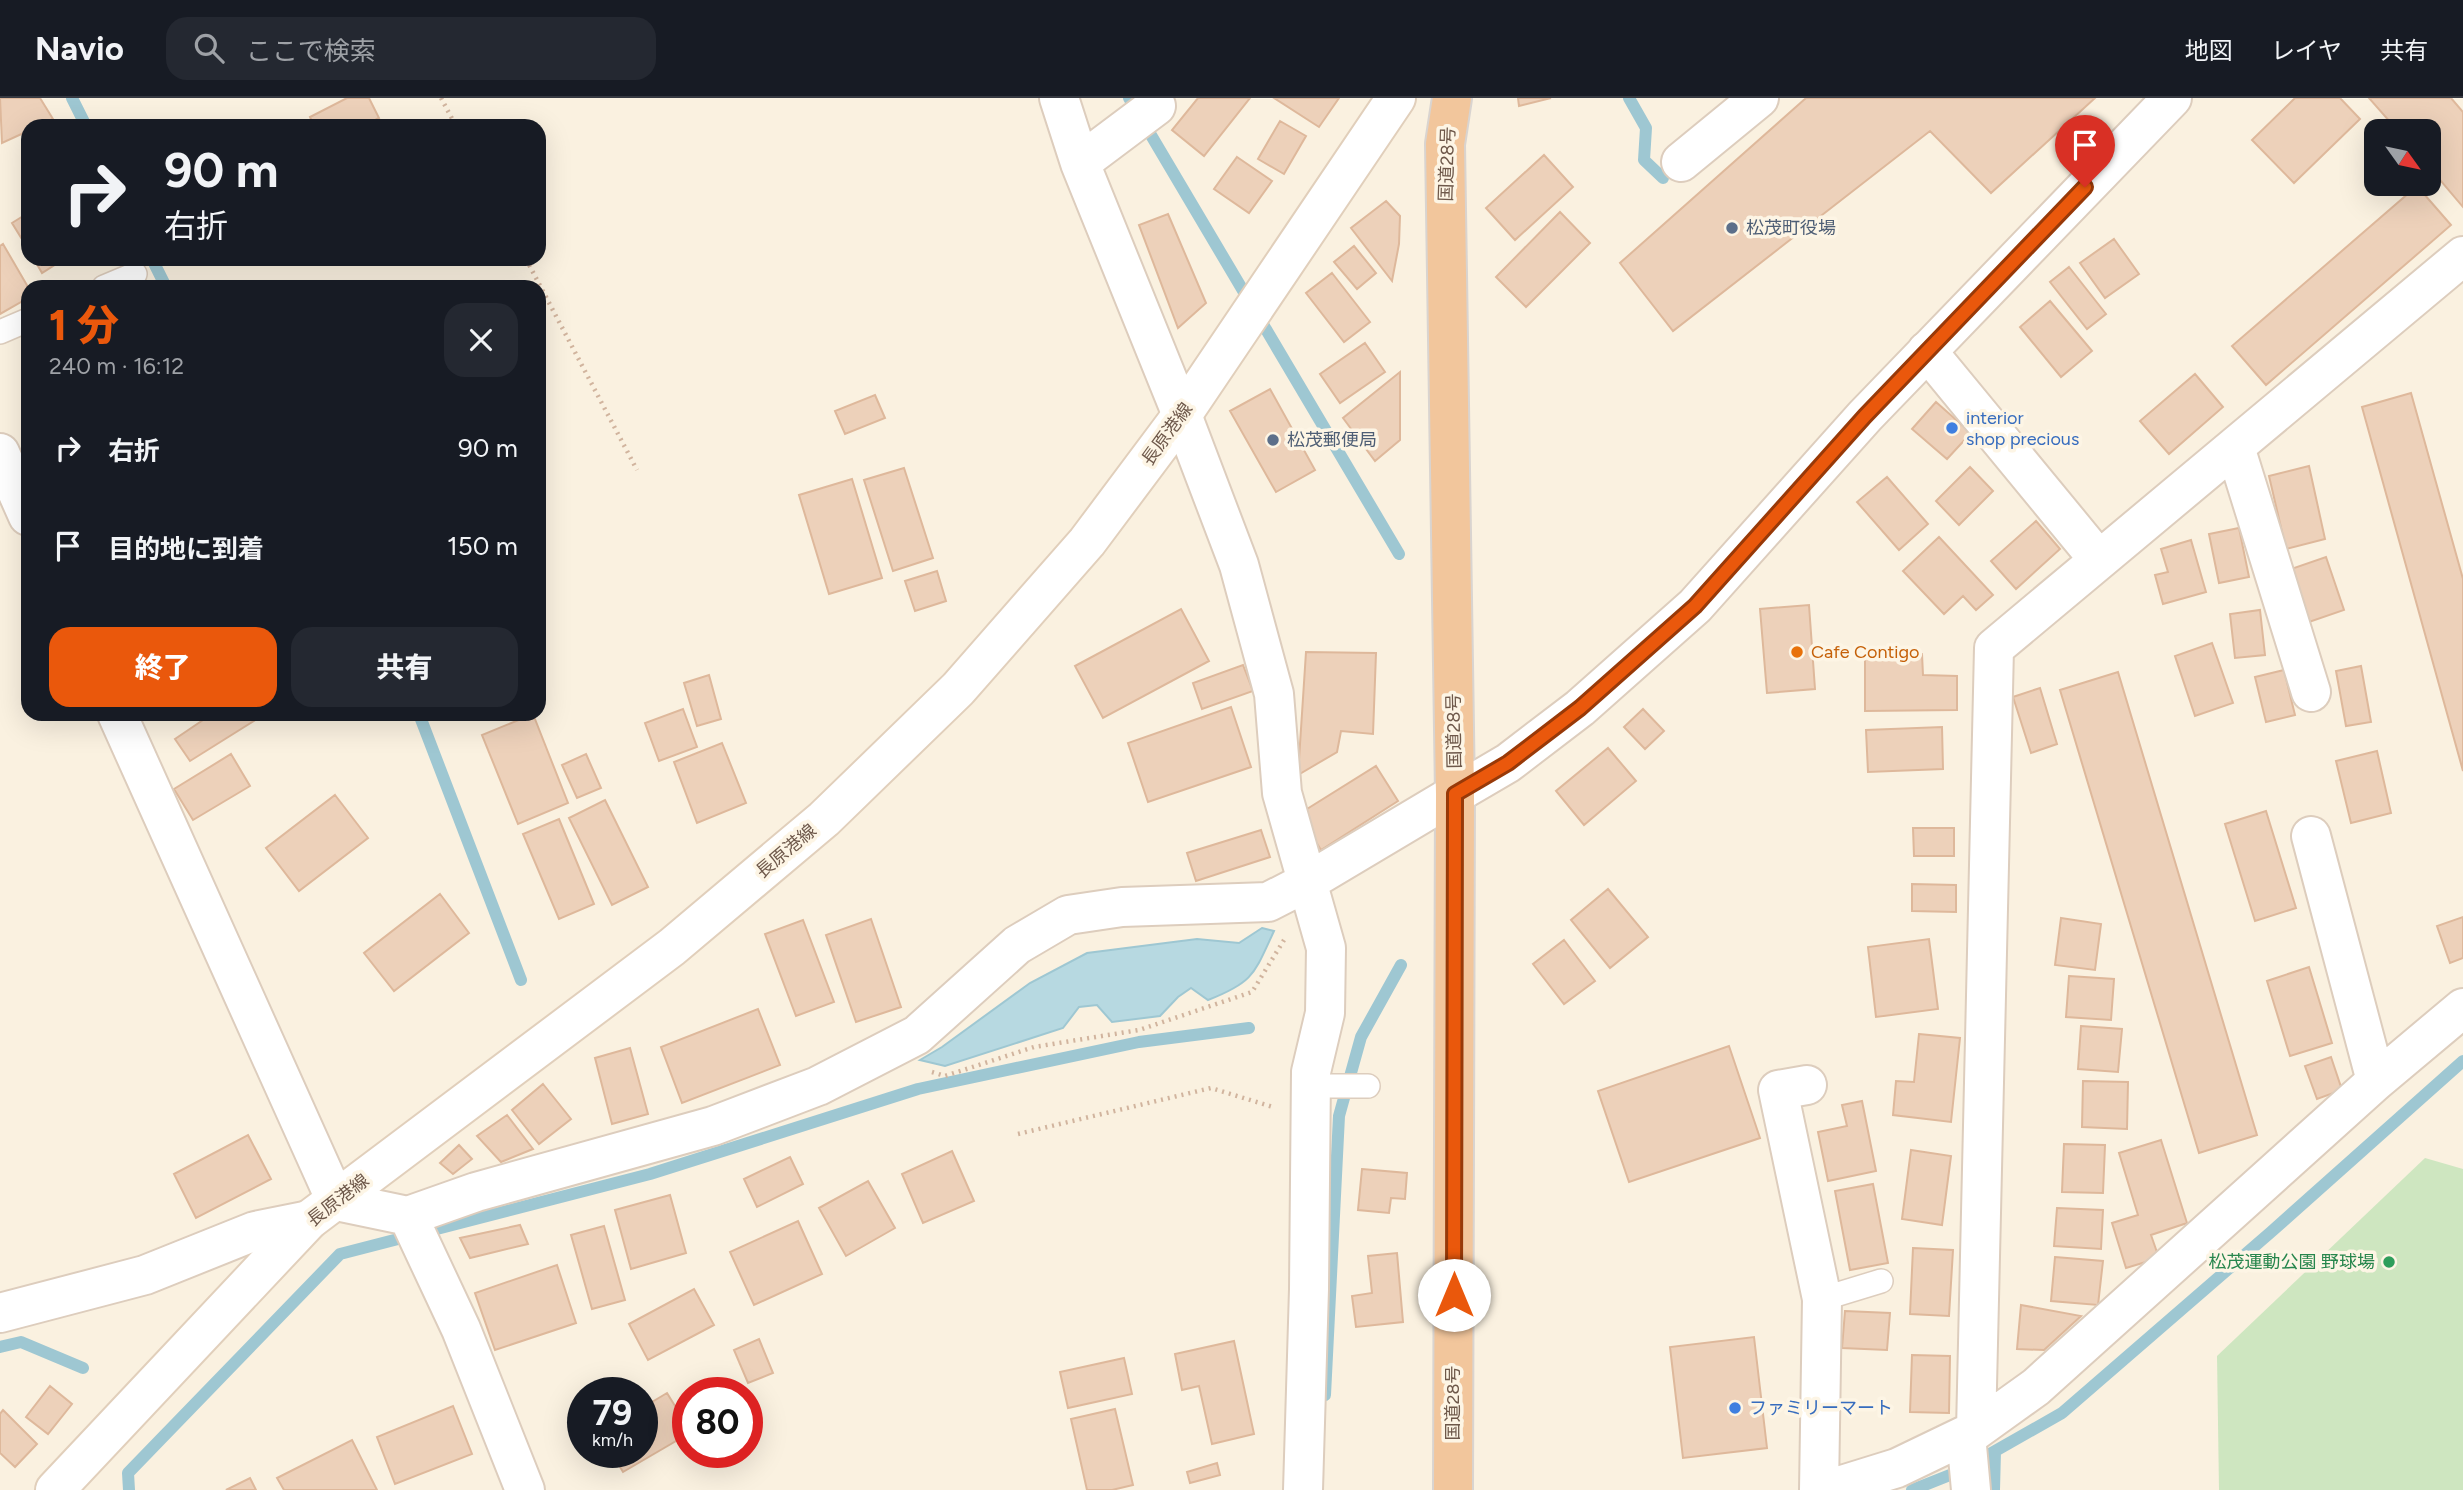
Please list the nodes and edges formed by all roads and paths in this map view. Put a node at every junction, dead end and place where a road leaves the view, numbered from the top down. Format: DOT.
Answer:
graph roads {
  1 [pos="441,98"];
  2 [pos="1059,98"];
  3 [pos="1396,98"];
  4 [pos="1452,98"];
  5 [pos="1759,98"];
  6 [pos="2172,98"];
  7 [pos="1156,106"];
  8 [pos="452,119"];
  9 [pos="1681,162"];
  10 [pos="1080,163"];
  11 [pos="2463,256"];
  12 [pos="135,274"];
  13 [pos="121,280"];
  14 [pos="546,297"];
  15 [pos="21,323"];
  16 [pos="0,332"];
  17 [pos="1927,351"];
  18 [pos="1182,415"];
  19 [pos="2235,447"];
  20 [pos="0,453"];
  21 [pos="637,470"];
  22 [pos="21,500"];
  23 [pos="2099,560"];
  24 [pos="2311,692"];
  25 [pos="120,721"];
  26 [pos="1455,794"];
  27 [pos="2311,836"];
  28 [pos="1311,888"];
  29 [pos="2463,1008"];
  30 [pos="877,1056"];
  31 [pos="2376,1081"];
  32 [pos="1807,1084"];
  33 [pos="1368,1086"];
  34 [pos="1311,1102"];
  35 [pos="1017,1134"];
  36 [pos="323,1211"];
  37 [pos="408,1216"];
  38 [pos="1881,1281"];
  39 [pos="1822,1299"];
  40 [pos="0,1313"];
  41 [pos="1971,1433"];
  42 [pos="1971,1485"];
  43 [pos="55,1490"];
  44 [pos="526,1490"];
  45 [pos="1303,1490"];
  46 [pos="1453,1490"];
  47 [pos="1819,1490"];
  48 [pos="1826,1490"];
  1 -- 8 [label="path"];
  2 -- 10 [label="street"];
  3 -- 18 [label="street, 長原港線"];
  4 -- 26 [label="highway, 国道28号"];
  5 -- 9 [label="street"];
  6 -- 17 [label="street"];
  7 -- 10 [label="street"];
  10 -- 18 [label="street"];
  11 -- 19 [label="street"];
  12 -- 13 [label="lane"];
  14 -- 21 [label="path"];
  15 -- 16 [label="lane"];
  17 -- 23 [label="street"];
  17 -- 26 [label="street"];
  18 -- 28 [label="street"];
  18 -- 36 [label="street, 長原港線"];
  19 -- 23 [label="street"];
  19 -- 24 [label="street"];
  20 -- 22 [label="street"];
  23 -- 41 [label="street"];
  25 -- 36 [label="street"];
  26 -- 28 [label="street"];
  26 -- 46 [label="highway, 国道28号"];
  27 -- 31 [label="street"];
  28 -- 30 [label="street"];
  28 -- 30 [label="path"];
  28 -- 34 [label="street"];
  29 -- 31 [label="street"];
  30 -- 37 [label="street"];
  31 -- 41 [label="street"];
  32 -- 39 [label="street"];
  33 -- 34 [label="lane"];
  34 -- 35 [label="path"];
  34 -- 45 [label="street"];
  36 -- 37 [label="street"];
  36 -- 40 [label="street"];
  36 -- 43 [label="street, 長原港線"];
  37 -- 44 [label="street"];
  38 -- 39 [label="lane"];
  39 -- 47 [label="street"];
  41 -- 42 [label="street"];
  41 -- 48 [label="street"];
}
